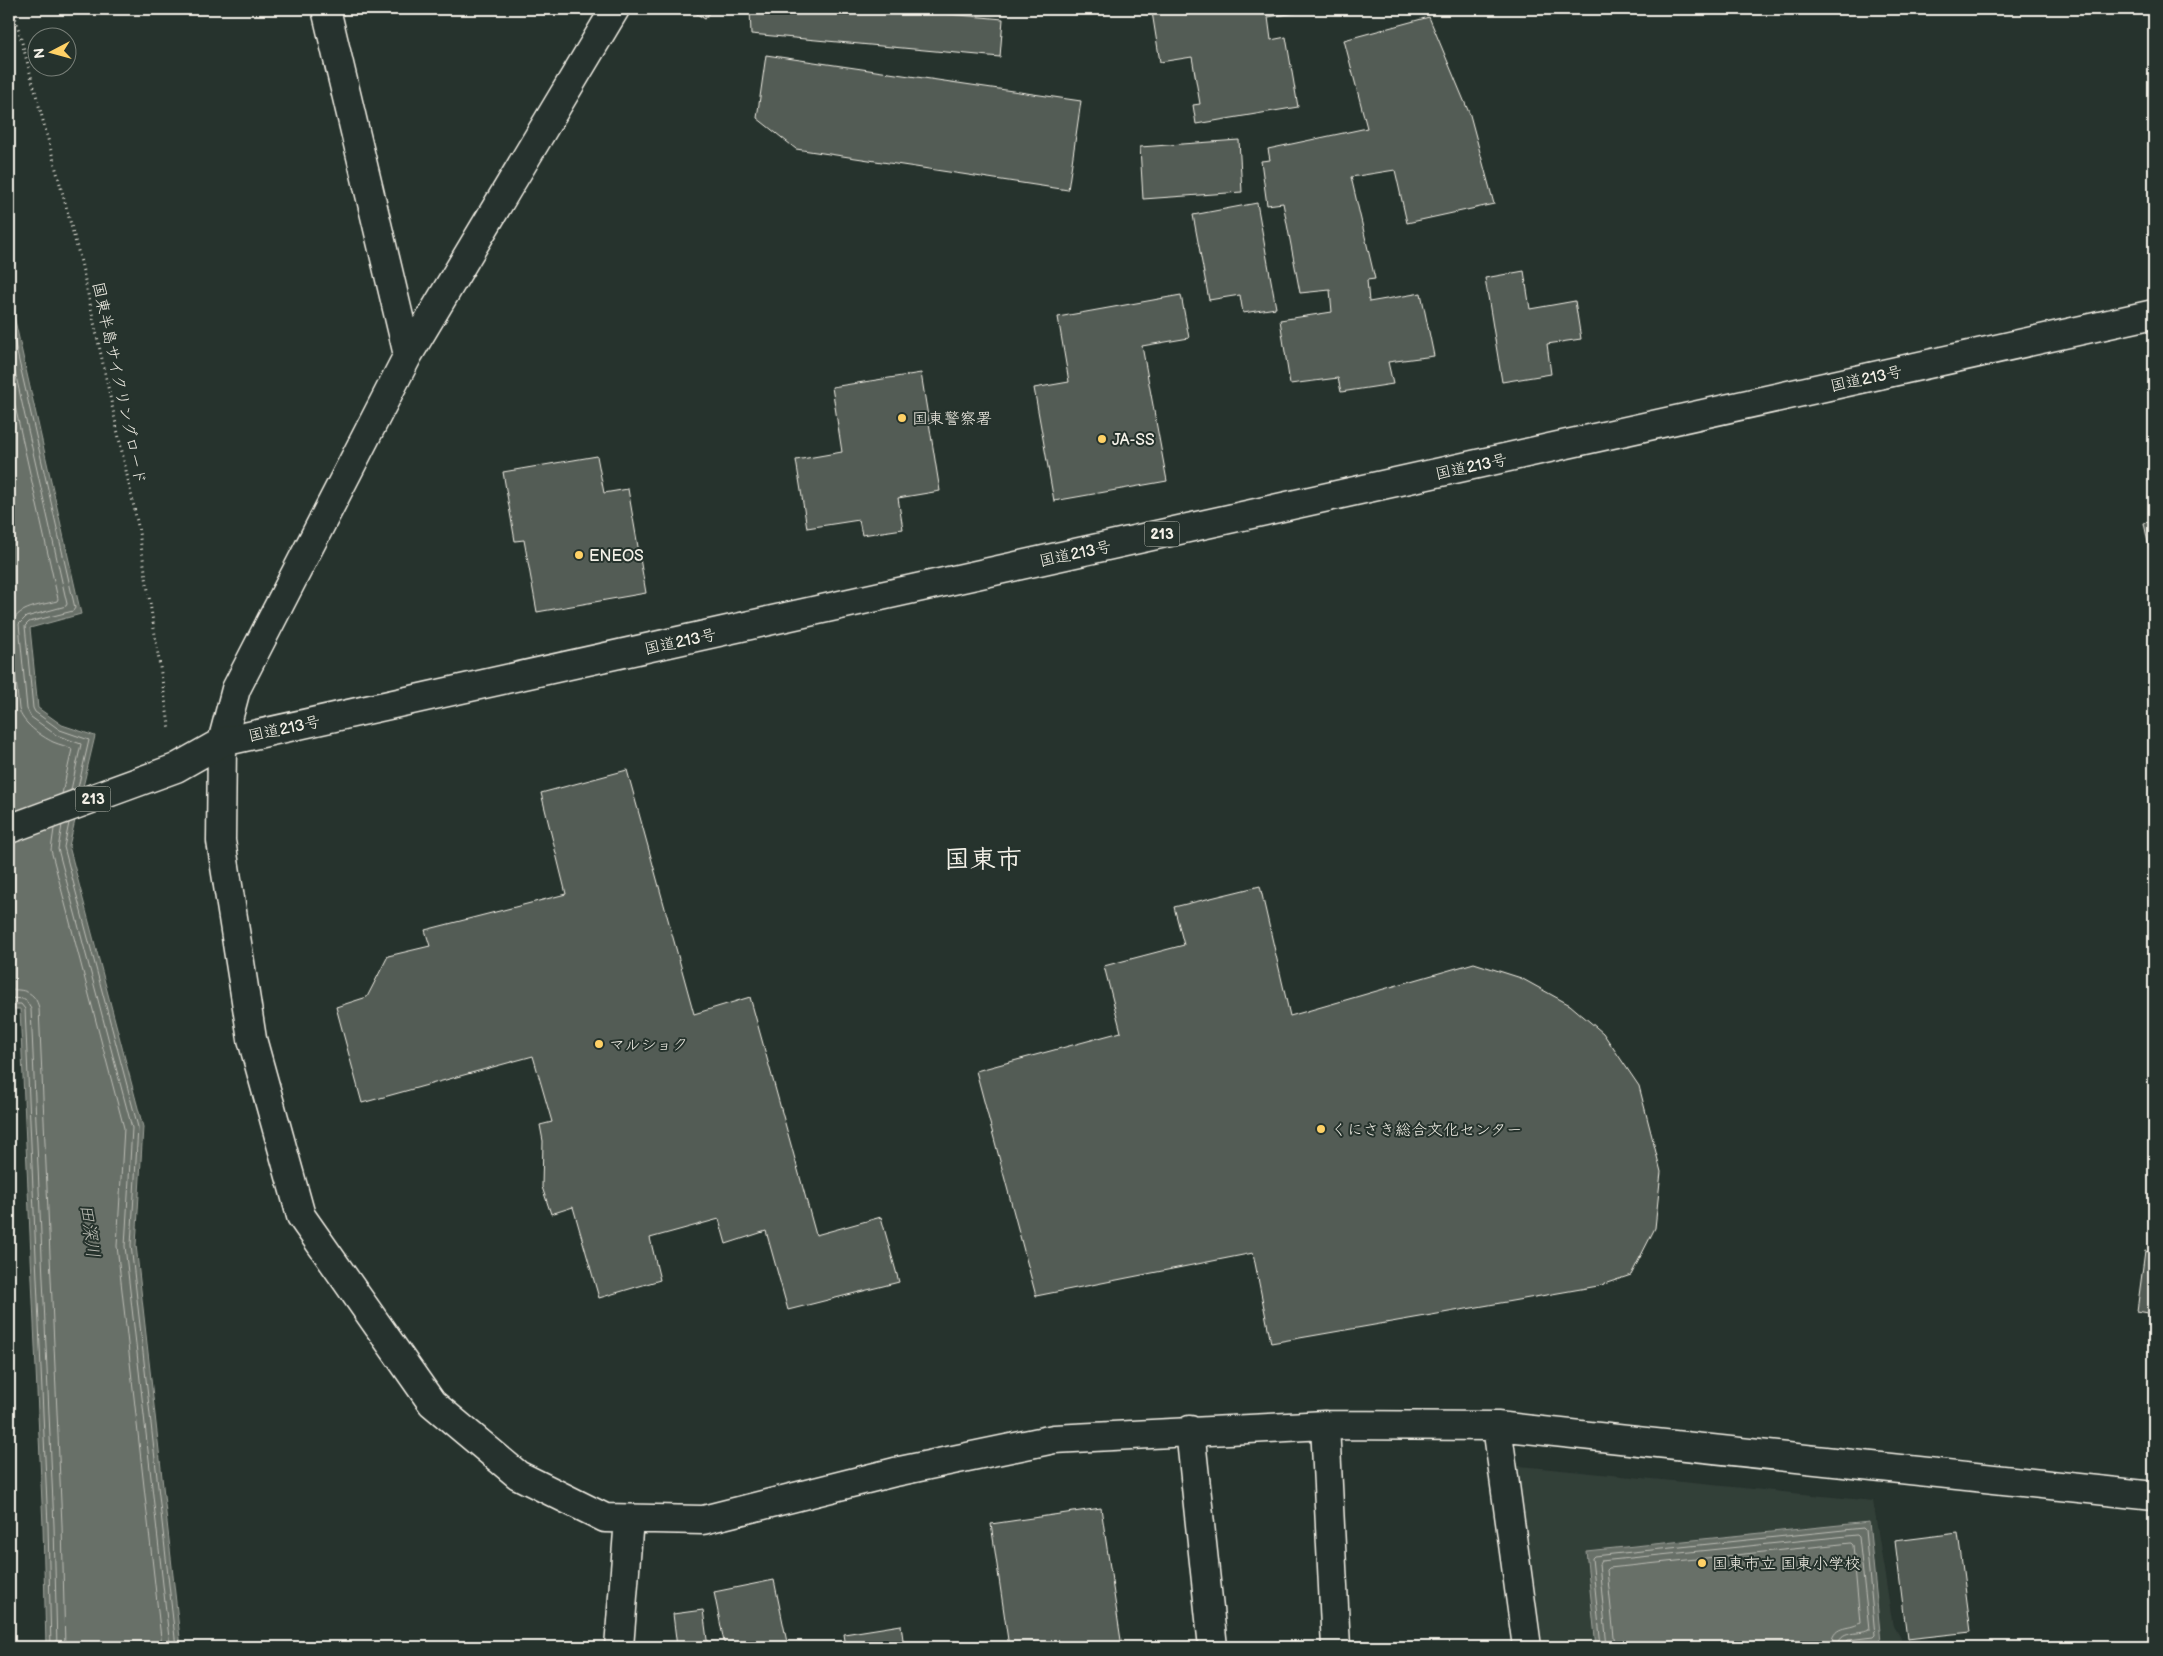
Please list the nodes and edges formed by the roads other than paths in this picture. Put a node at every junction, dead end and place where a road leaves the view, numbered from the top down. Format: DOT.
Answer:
graph roads {
  1 [pos="326,9"];
  2 [pos="615,9"];
  3 [pos="2154,314"];
  4 [pos="408,355"];
  5 [pos="222,742"];
  6 [pos="9,830"];
  7 [pos="1325,1425"];
  8 [pos="1497,1426"];
  9 [pos="1190,1430"];
  10 [pos="2154,1496"];
  11 [pos="629,1519"];
  12 [pos="619,1647"];
  13 [pos="1213,1647"];
  14 [pos="1336,1647"];
  15 [pos="1527,1647"];
  1 -- 4 [label="main road"];
  2 -- 4 [label="main road"];
  3 -- 5 [label="main road, 国道213号 / 213"];
  4 -- 5 [label="main road"];
  5 -- 6 [label="main road, 国道213号 / 213"];
  5 -- 11 [label="main road"];
  7 -- 8 [label="main road"];
  7 -- 9 [label="main road"];
  7 -- 14 [label="main road"];
  8 -- 10 [label="main road"];
  8 -- 15 [label="main road"];
  9 -- 11 [label="main road"];
  9 -- 13 [label="main road"];
  11 -- 12 [label="main road"];
}
